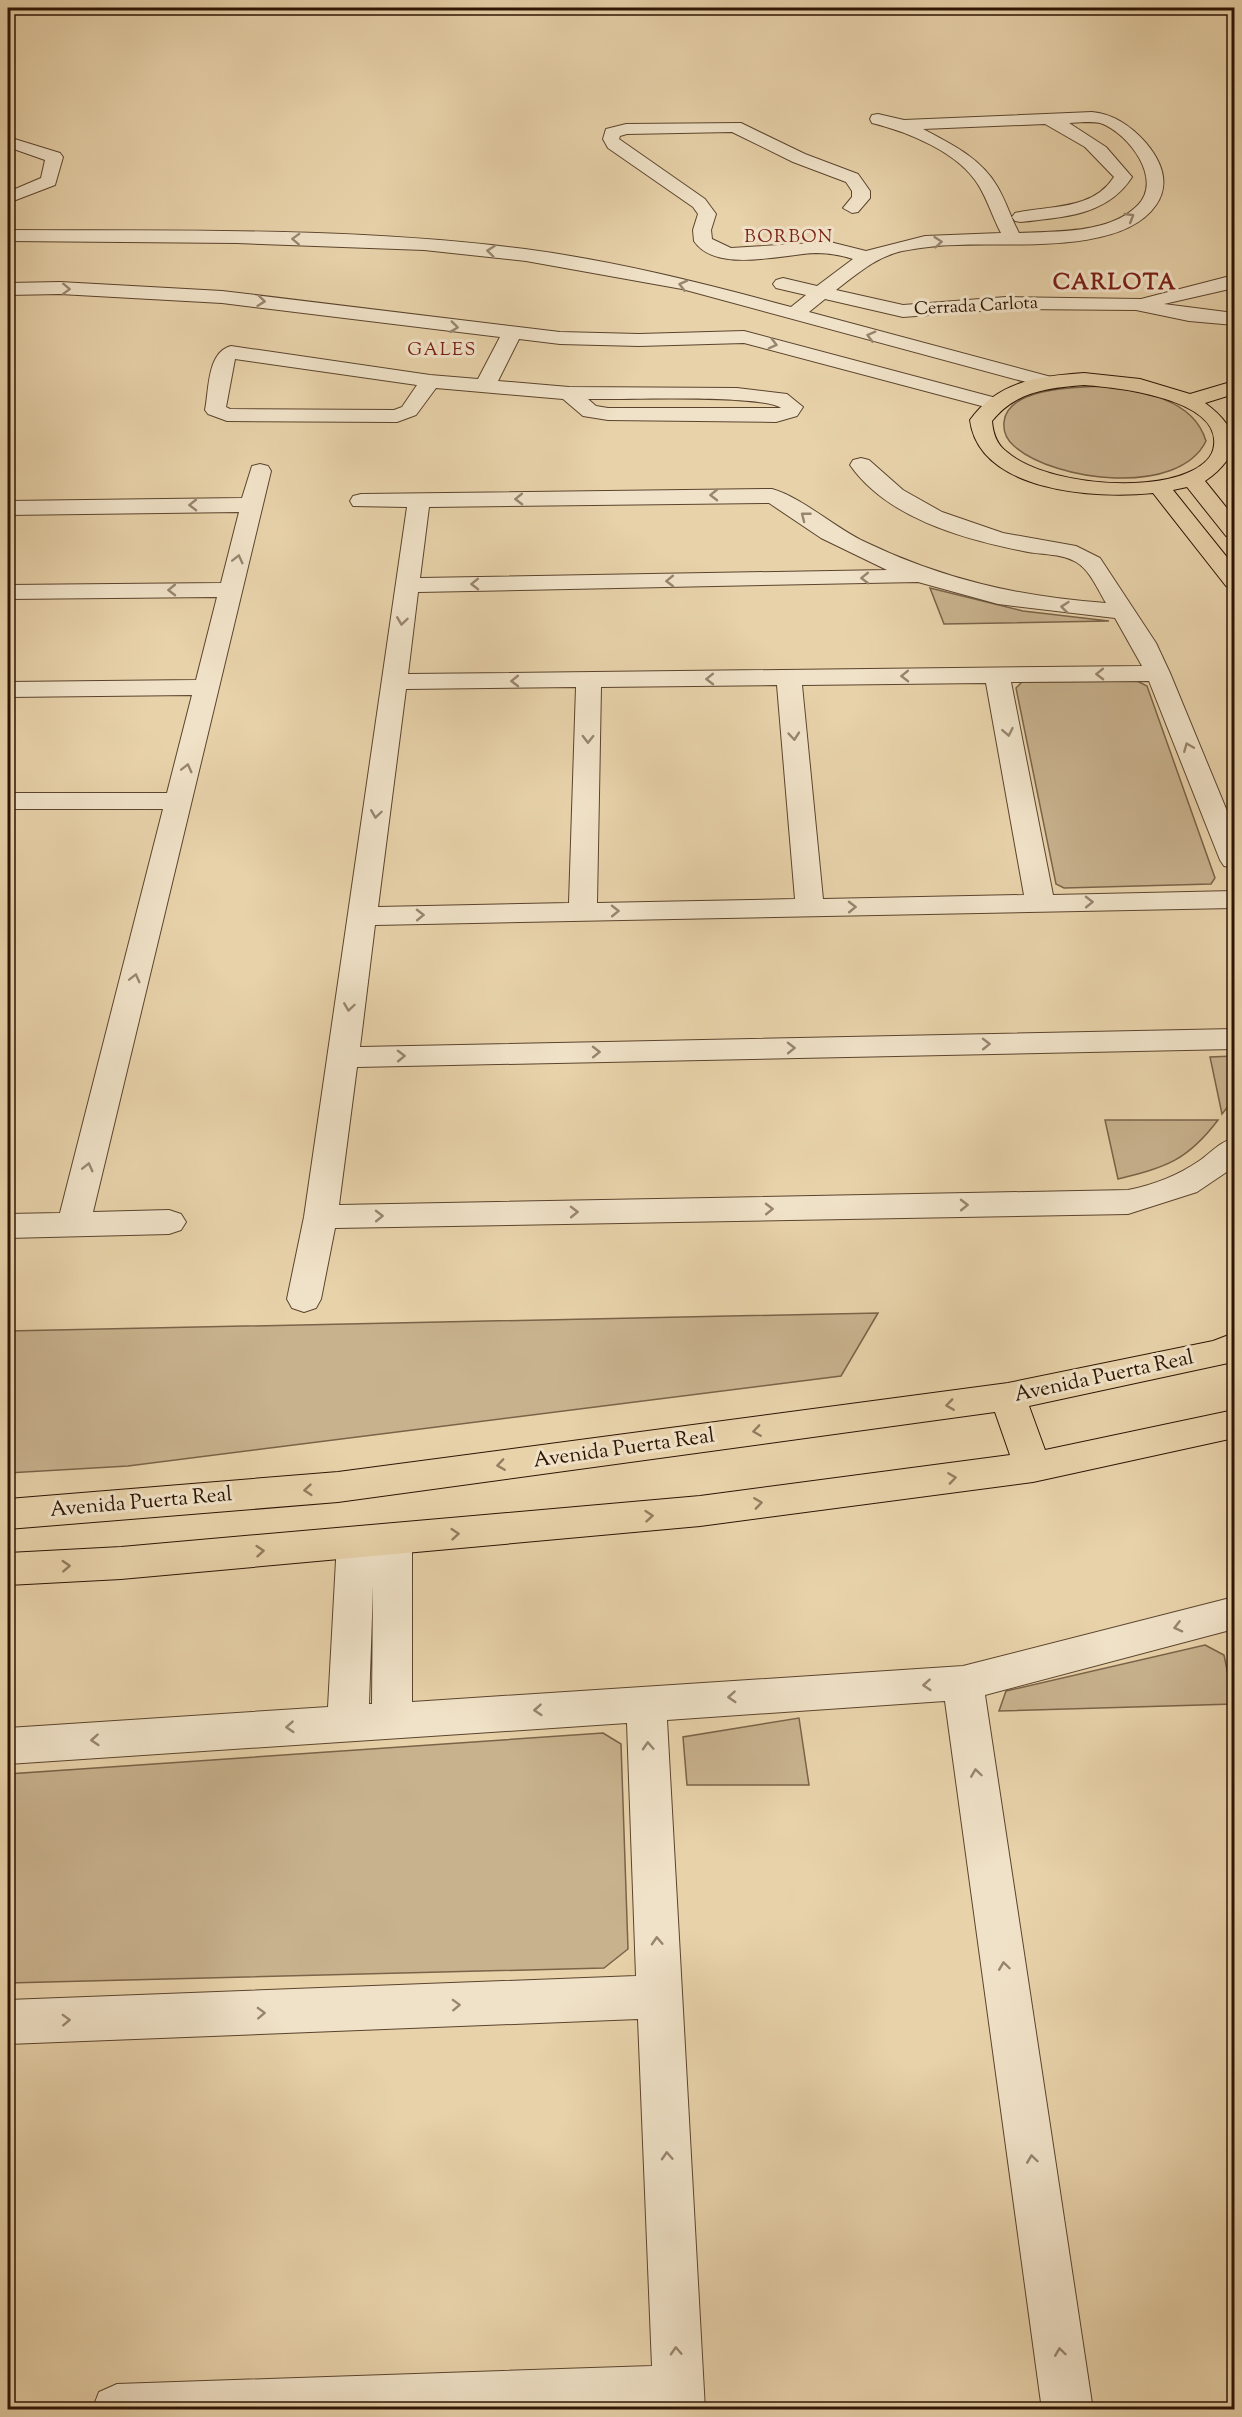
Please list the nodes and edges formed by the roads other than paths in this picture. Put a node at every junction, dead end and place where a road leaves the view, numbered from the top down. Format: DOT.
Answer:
graph roads {
  1 [pos="878,119"];
  2 [pos="1048,120"];
  3 [pos="904,125"];
  4 [pos="9,142"];
  5 [pos="800,158"];
  6 [pos="1124,177"];
  7 [pos="1157,177"];
  8 [pos="8,200"];
  9 [pos="852,208"];
  10 [pos="1001,219"];
  11 [pos="855,227"];
  12 [pos="8,236"];
  13 [pos="1013,237"];
  14 [pos="876,247"];
  15 [pos="830,248"];
  16 [pos="1234,281"];
  17 [pos="783,284"];
  18 [pos="8,289"];
  19 [pos="819,293"];
  20 [pos="1136,304"];
  21 [pos="763,307"];
  22 [pos="792,315"];
  23 [pos="1234,319"];
  24 [pos="512,333"];
  25 [pos="541,336"];
  26 [pos="744,337"];
  27 [pos="430,381"];
  28 [pos="1048,382"];
  29 [pos="486,386"];
  30 [pos="1234,387"];
  31 [pos="520,389"];
  32 [pos="569,393"];
  33 [pos="1189,401"];
  34 [pos="993,403"];
  35 [pos="1234,410"];
  36 [pos="1212,416"];
  37 [pos="861,465"];
  38 [pos="260,471"];
  39 [pos="1192,479"];
  40 [pos="1159,488"];
  41 [pos="361,501"];
  42 [pos="419,501"];
  43 [pos="252,505"];
  44 [pos="8,508"];
  45 [pos="1234,531"];
  46 [pos="923,577"];
  47 [pos="1234,581"];
  48 [pos="407,585"];
  49 [pos="231,590"];
  50 [pos="8,592"];
  51 [pos="1124,611"];
  52 [pos="1158,673"];
  53 [pos="997,675"];
  54 [pos="789,677"];
  55 [pos="589,680"];
  56 [pos="394,682"];
  57 [pos="207,687"];
  58 [pos="8,689"];
  59 [pos="1234,786"];
  60 [pos="1217,796"];
  61 [pos="8,801"];
  62 [pos="179,801"];
  63 [pos="1234,860"];
  64 [pos="1234,900"];
  65 [pos="1040,903"];
  66 [pos="810,907"];
  67 [pos="583,912"];
  68 [pos="362,916"];
  69 [pos="1234,1039"];
  70 [pos="342,1057"];
  71 [pos="1234,1149"];
  72 [pos="321,1217"];
  73 [pos="169,1221"];
  74 [pos="74,1224"];
  75 [pos="8,1226"];
  76 [pos="304,1299"];
  77 [pos="1234,1346"];
  78 [pos="1008,1397"];
  79 [pos="1234,1424"];
  80 [pos="1033,1467"];
  81 [pos="8,1514"];
  82 [pos="393,1539"];
  83 [pos="356,1542"];
  84 [pos="8,1569"];
  85 [pos="1234,1613"];
  86 [pos="963,1683"];
  87 [pos="646,1702"];
  88 [pos="392,1720"];
  89 [pos="348,1723"];
  90 [pos="8,1746"];
  91 [pos="659,1997"];
  92 [pos="8,2022"];
  93 [pos="678,2400"];
  94 [pos="117,2409"];
  95 [pos="1068,2409"];
  1 -- 3 [label="street"];
  2 -- 3 [label="street"];
  2 -- 6 [label="street"];
  2 -- 7 [label="street"];
  3 -- 10 [label="street"];
  4 -- 8 [label="street"];
  5 -- 9 [label="street"];
  5 -- 9 [label="street"];
  5 -- 15 [label="street"];
  6 -- 7 [label="street"];
  6 -- 10 [label="street"];
  13 -- 7 [label="street, one-way"];
  9 -- 11 [label="street"];
  10 -- 13 [label="street"];
  10 -- 14 [label="street"];
  21 -- 12 [label="street, one-way"];
  14 -- 13 [label="street, one-way"];
  14 -- 15 [label="street"];
  14 -- 19 [label="street"];
  15 -- 17 [label="street"];
  16 -- 20 [label="street, Cerrada Carlota"];
  17 -- 19 [label="street, Cerrada Carlota"];
  17 -- 21 [label="street"];
  18 -- 24 [label="street, one-way"];
  19 -- 20 [label="street, Cerrada Carlota"];
  19 -- 22 [label="street"];
  20 -- 23 [label="street, Cerrada Carlota"];
  21 -- 22 [label="street"];
  21 -- 26 [label="street"];
  28 -- 22 [label="street, one-way"];
  24 -- 25 [label="street"];
  24 -- 29 [label="street"];
  25 -- 26 [label="street"];
  25 -- 31 [label="street"];
  26 -- 34 [label="street, one-way"];
  27 -- 27 [label="street"];
  27 -- 29 [label="street"];
  28 -- 33 [label="main road"];
  28 -- 34 [label="main road"];
  29 -- 31 [label="street"];
  30 -- 33 [label="main road"];
  31 -- 32 [label="street"];
  32 -- 32 [label="street"];
  33 -- 36 [label="main road"];
  34 -- 40 [label="main road"];
  35 -- 36 [label="main road"];
  36 -- 39 [label="main road"];
  37 -- 51 [label="street"];
  38 -- 43 [label="street"];
  39 -- 40 [label="main road"];
  39 -- 45 [label="main road"];
  40 -- 47 [label="main road"];
  41 -- 42 [label="street"];
  46 -- 42 [label="street, one-way"];
  42 -- 48 [label="street"];
  43 -- 44 [label="street, one-way"];
  49 -- 43 [label="street, one-way"];
  46 -- 48 [label="street, one-way"];
  51 -- 46 [label="street, one-way"];
  48 -- 56 [label="street, one-way"];
  49 -- 50 [label="street, one-way"];
  49 -- 57 [label="street"];
  51 -- 52 [label="street"];
  52 -- 53 [label="street, one-way"];
  60 -- 52 [label="street, one-way"];
  53 -- 54 [label="street, one-way"];
  53 -- 65 [label="street, one-way"];
  54 -- 55 [label="street, one-way"];
  54 -- 66 [label="street, one-way"];
  55 -- 56 [label="street, one-way"];
  55 -- 67 [label="street, one-way"];
  56 -- 68 [label="street, one-way"];
  57 -- 58 [label="street"];
  62 -- 57 [label="street, one-way"];
  59 -- 60 [label="street"];
  60 -- 63 [label="street"];
  61 -- 62 [label="street"];
  74 -- 62 [label="street, one-way"];
  65 -- 64 [label="street, one-way"];
  66 -- 65 [label="street, one-way"];
  67 -- 66 [label="street, one-way"];
  68 -- 67 [label="street, one-way"];
  68 -- 70 [label="street, one-way"];
  70 -- 69 [label="street, one-way"];
  70 -- 72 [label="street"];
  72 -- 71 [label="street, one-way"];
  72 -- 76 [label="street"];
  73 -- 74 [label="street"];
  74 -- 75 [label="street"];
  77 -- 78 [label="main road, Avenida Puerta Real"];
  78 -- 80 [label="main road"];
  78 -- 81 [label="main road, Avenida Puerta Real, one-way"];
  79 -- 80 [label="main road"];
  82 -- 80 [label="main road, one-way"];
  82 -- 83 [label="main road"];
  82 -- 88 [label="street"];
  84 -- 83 [label="main road, one-way"];
  83 -- 89 [label="street"];
  85 -- 86 [label="street, one-way"];
  86 -- 87 [label="street, one-way"];
  95 -- 86 [label="street, one-way"];
  87 -- 88 [label="street, one-way"];
  91 -- 87 [label="street, one-way"];
  88 -- 89 [label="street"];
  89 -- 90 [label="street, one-way"];
  92 -- 91 [label="street, one-way"];
  93 -- 91 [label="street, one-way"];
  93 -- 94 [label="street"];
}
